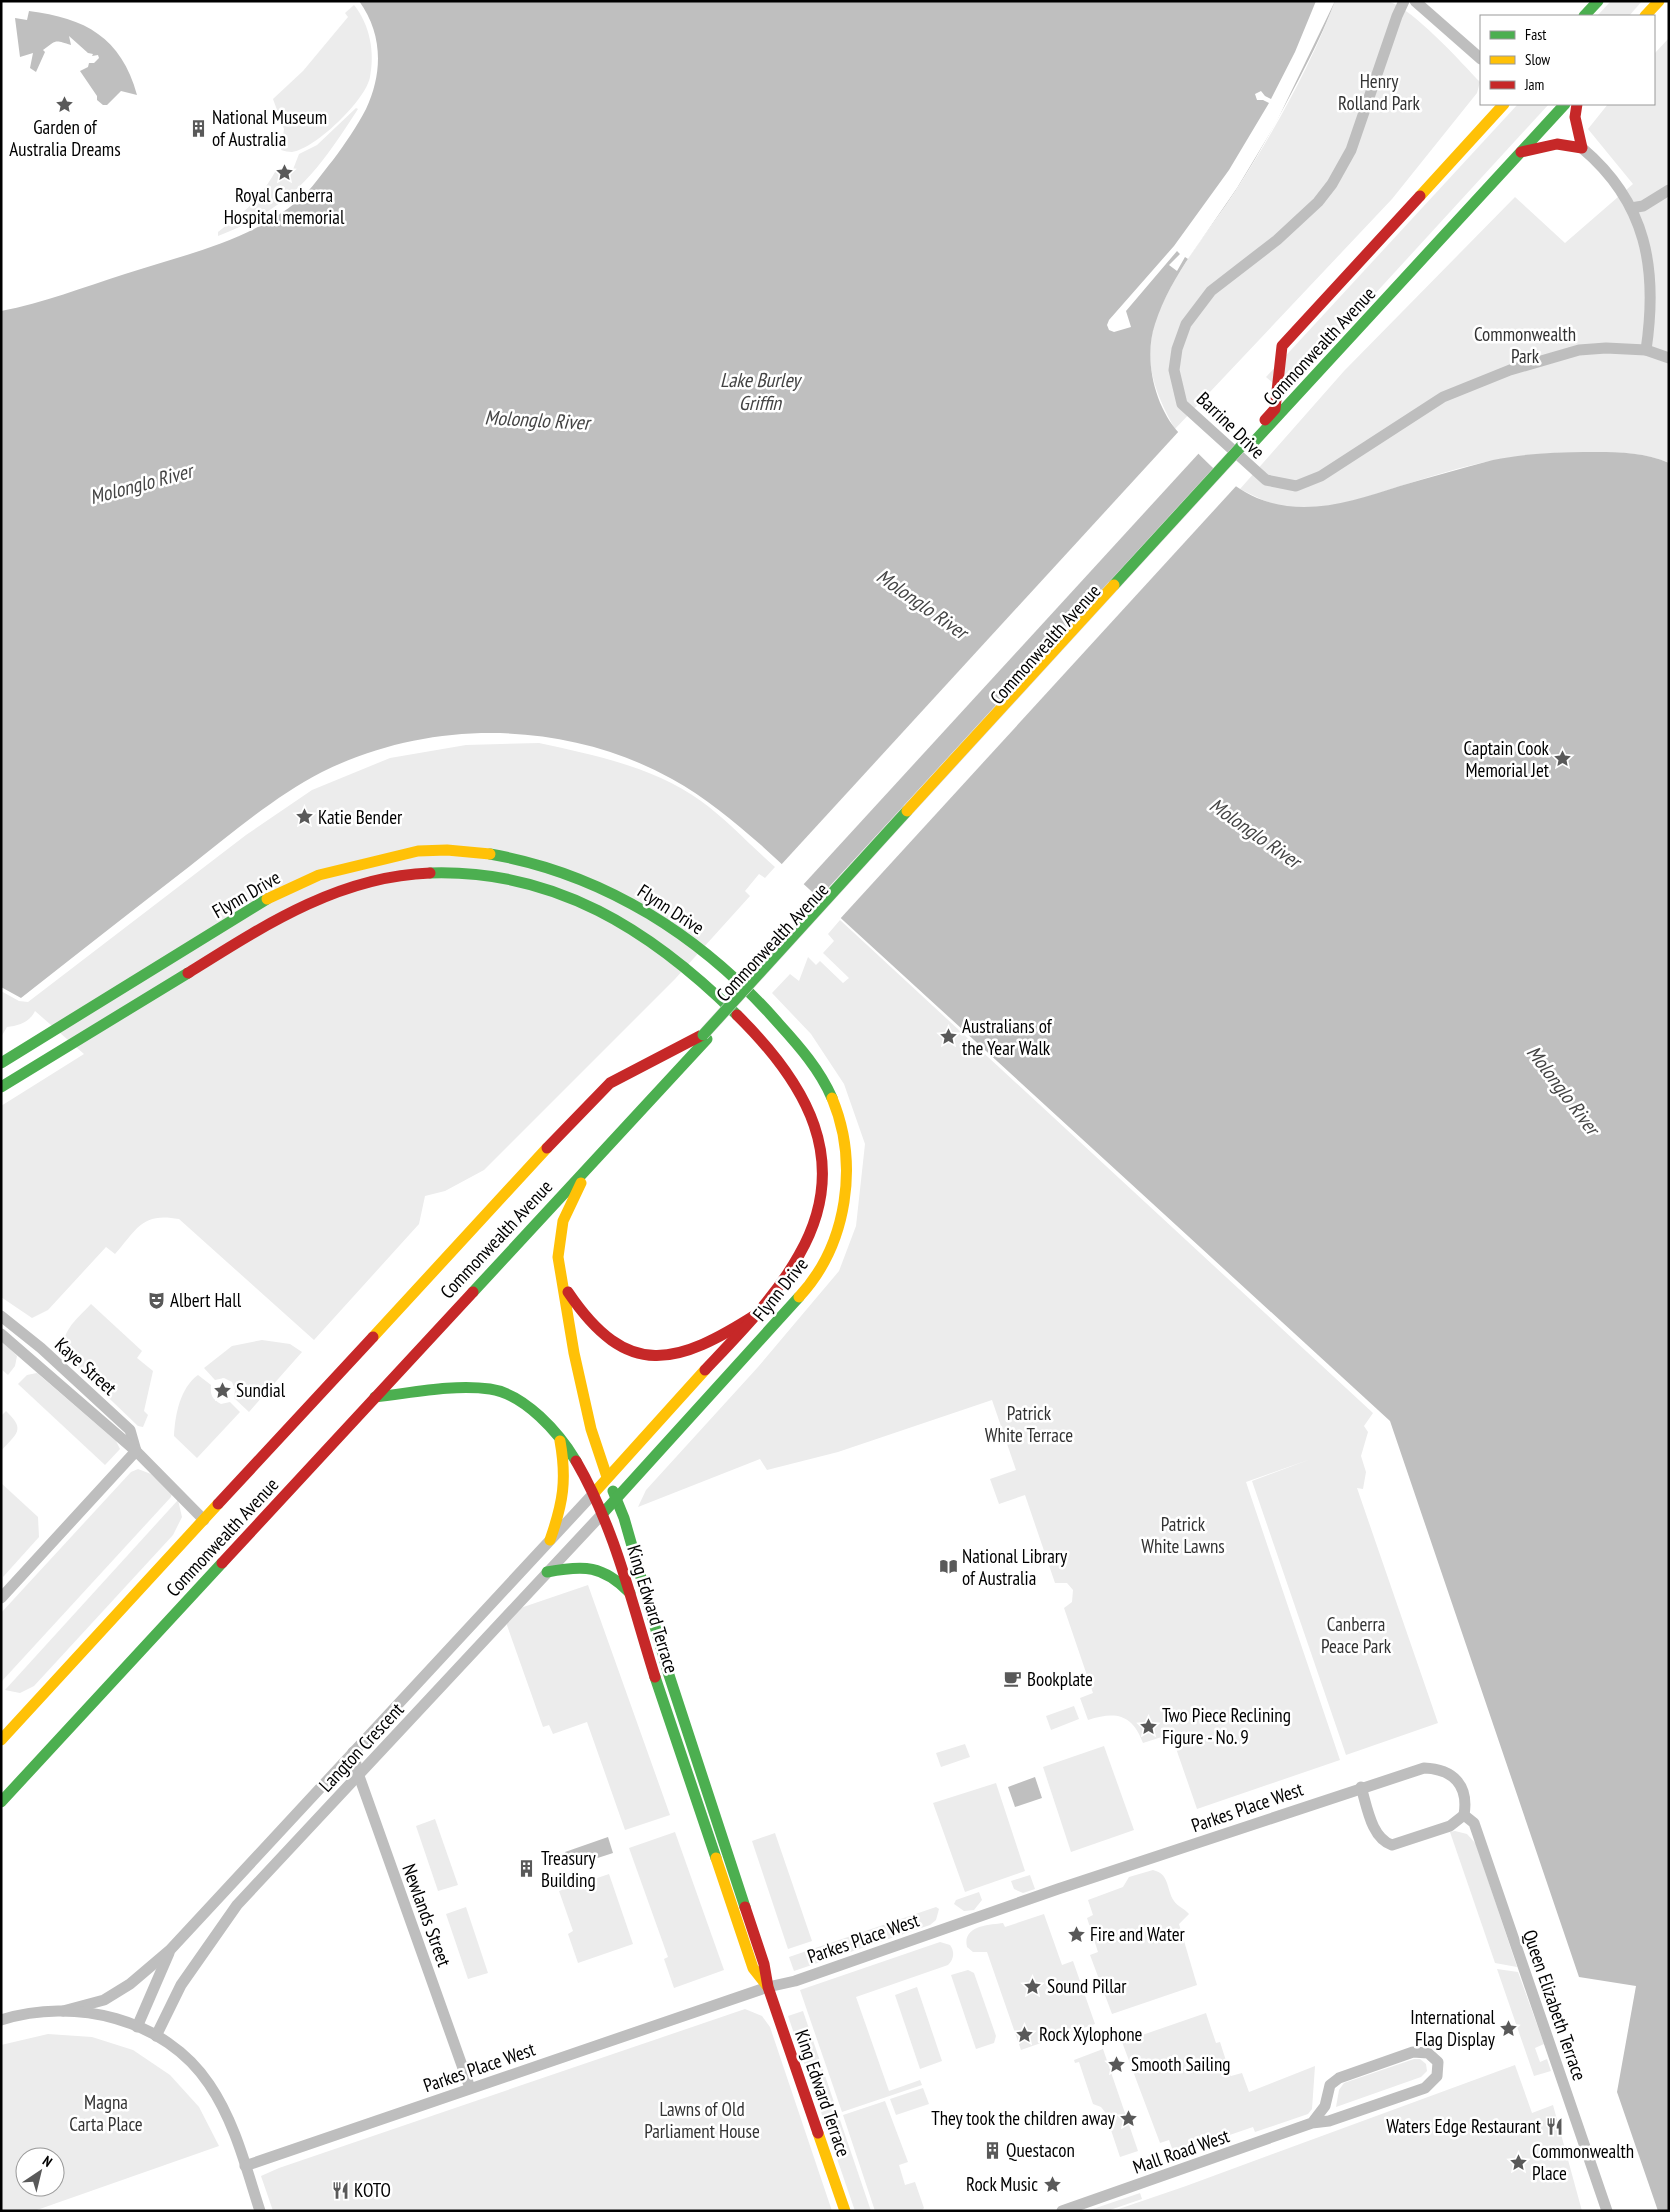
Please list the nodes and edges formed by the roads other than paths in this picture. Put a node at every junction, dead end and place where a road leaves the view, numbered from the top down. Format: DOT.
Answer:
graph roads {
  1 [pos="1404,1"];
  2 [pos="1415,1"];
  3 [pos="1598,1"];
  4 [pos="1659,1"];
  5 [pos="1585,15"];
  6 [pos="1646,15"];
  7 [pos="1480,58"];
  8 [pos="1494,105"];
  9 [pos="1503,105"];
  10 [pos="1564,105"];
  11 [pos="1577,105"];
  12 [pos="1487,122"];
  13 [pos="1582,148"];
  14 [pos="1521,152"];
  15 [pos="1669,190"];
  16 [pos="1631,208"];
  17 [pos="1646,350"];
  18 [pos="1669,358"];
  19 [pos="1248,443"];
  20 [pos="705,1037"];
  21 [pos="1,1063"];
  22 [pos="1,1087"];
  23 [pos="591,1162"];
  24 [pos="561,1279"];
  25 [pos="756,1314"];
  26 [pos="1,1316"];
  27 [pos="1,1334"];
  28 [pos="375,1397"];
  29 [pos="559,1436"];
  30 [pos="136,1451"];
  31 [pos="607,1477"];
  32 [pos="594,1492"];
  33 [pos="616,1498"];
  34 [pos="604,1512"];
  35 [pos="204,1520"];
  36 [pos="550,1540"];
  37 [pos="548,1572"];
  38 [pos="630,1593"];
  39 [pos="1,1598"];
  40 [pos="415,1685"];
  41 [pos="428,1700"];
  42 [pos="1,1740"];
  43 [pos="353,1752"];
  44 [pos="359,1776"];
  45 [pos="1361,1787"];
  46 [pos="1,1802"];
  47 [pos="1464,1815"];
  48 [pos="170,1950"];
  49 [pos="768,1987"];
  50 [pos="64,2011"];
  51 [pos="1,2020"];
  52 [pos="137,2027"];
  53 [pos="156,2036"];
  54 [pos="470,2088"];
  55 [pos="1312,2123"];
  56 [pos="245,2166"];
  57 [pos="260,2211"];
  58 [pos="845,2211"];
  59 [pos="1062,2211"];
  60 [pos="1608,2211"];
  1 -- 17 [label="street, Barrine Drive"];
  2 -- 7 [label="street"];
  3 -- 5 [label="main road"];
  4 -- 6 [label="main road"];
  8 -- 12 [label="main road"];
  9 -- 12 [label="main road, Commonwealth Avenue"];
  10 -- 14 [label="main road, Commonwealth Avenue"];
  11 -- 13 [label="main road"];
  12 -- 19 [label="main road, Commonwealth Avenue"];
  13 -- 14 [label="main road"];
  13 -- 16 [label="street"];
  14 -- 19 [label="main road, Commonwealth Avenue"];
  15 -- 16 [label="street"];
  16 -- 17 [label="street"];
  17 -- 18 [label="street, Barrine Drive"];
  19 -- 20 [label="main road, Commonwealth Avenue, bridge"];
  19 -- 20 [label="main road, Commonwealth Avenue"];
  20 -- 23 [label="main road, Commonwealth Avenue"];
  20 -- 35 [label="main road, Commonwealth Avenue"];
  21 -- 33 [label="main road, Flynn Drive"];
  22 -- 25 [label="main road, Flynn Drive"];
  23 -- 24 [label="main road, King Edward Terrace"];
  23 -- 28 [label="main road, Commonwealth Avenue"];
  24 -- 25 [label="main road"];
  24 -- 31 [label="main road, King Edward Terrace"];
  25 -- 31 [label="main road, Flynn Drive"];
  26 -- 30 [label="street, Kaye Street"];
  27 -- 30 [label="street, Kaye Street"];
  28 -- 29 [label="main road, King Edward Terrace"];
  28 -- 46 [label="main road, Commonwealth Avenue"];
  29 -- 32 [label="main road, King Edward Terrace"];
  29 -- 36 [label="main road"];
  30 -- 35 [label="street, Kaye Street"];
  30 -- 39 [label="street"];
  31 -- 32 [label="main road, Langton Crescent"];
  31 -- 33 [label="main road, King Edward Terrace"];
  32 -- 34 [label="main road, King Edward Terrace"];
  32 -- 36 [label="street, Langton Crescent"];
  33 -- 34 [label="main road, Langton Crescent"];
  33 -- 49 [label="main road, King Edward Terrace"];
  34 -- 37 [label="street, Langton Crescent"];
  34 -- 38 [label="main road, King Edward Terrace"];
  35 -- 42 [label="main road, Commonwealth Avenue"];
  36 -- 40 [label="street, Langton Crescent"];
  37 -- 38 [label="main road"];
  37 -- 41 [label="street, Langton Crescent"];
  38 -- 49 [label="main road, King Edward Terrace"];
  40 -- 41 [label="street"];
  40 -- 43 [label="street, Langton Crescent"];
  41 -- 44 [label="street, Langton Crescent"];
  43 -- 44 [label="street, Newlands Street"];
  43 -- 48 [label="street, Langton Crescent"];
  44 -- 53 [label="street, Langton Crescent"];
  44 -- 54 [label="street, Newlands Street"];
  45 -- 47 [label="street, Parkes Place West"];
  45 -- 47 [label="street"];
  45 -- 49 [label="street, Parkes Place West"];
  47 -- 60 [label="street, Queen Elizabeth Terrace"];
  48 -- 50 [label="street, Langton Crescent"];
  48 -- 52 [label="street, Langton Crescent"];
  49 -- 54 [label="street, Parkes Place West"];
  49 -- 58 [label="main road, King Edward Terrace"];
  50 -- 51 [label="street, Langton Crescent"];
  50 -- 52 [label="street, Langton Crescent"];
  52 -- 53 [label="street"];
  53 -- 56 [label="street"];
  54 -- 56 [label="street, Parkes Place West"];
  55 -- 55 [label="street, Mall Road West"];
  55 -- 59 [label="street, Mall Road West"];
  56 -- 57 [label="street"];
}
